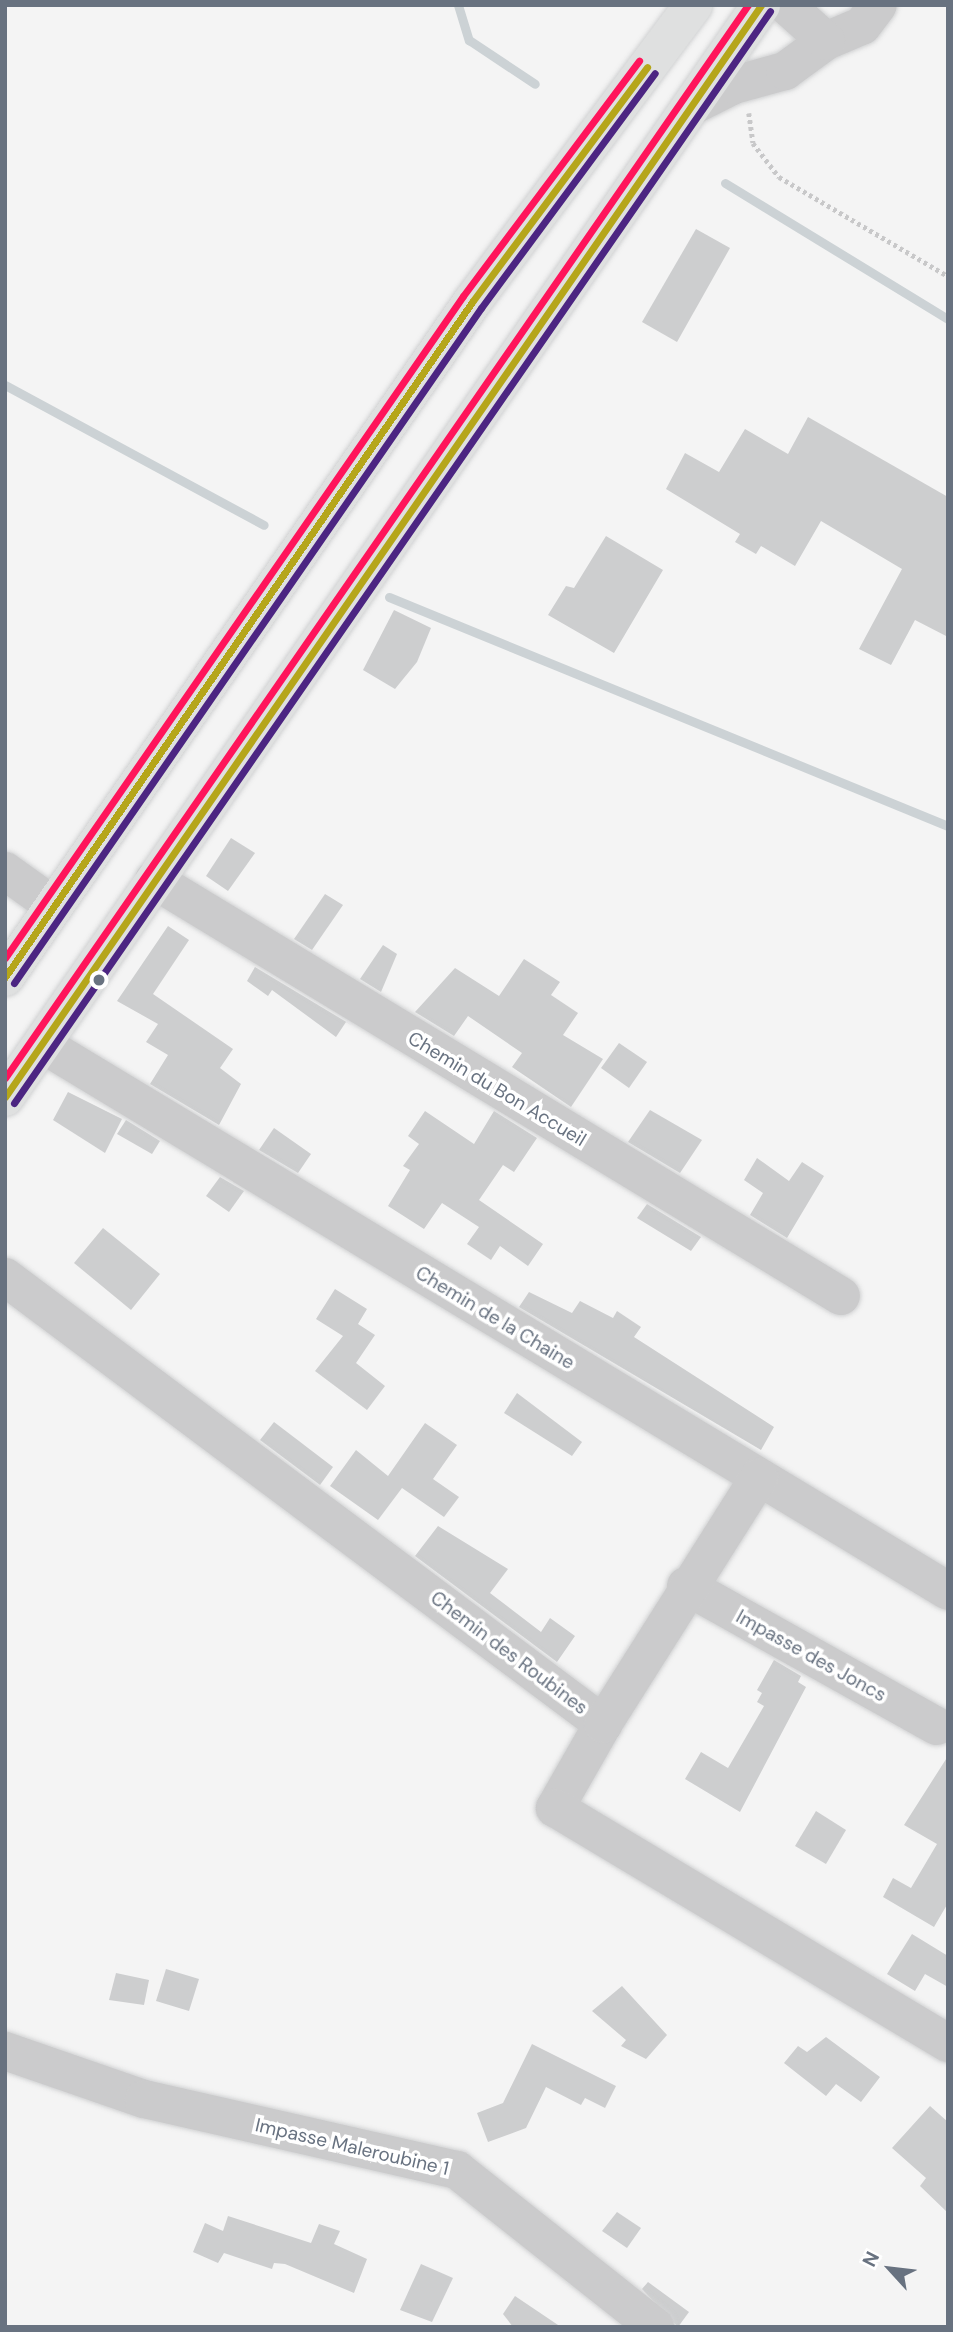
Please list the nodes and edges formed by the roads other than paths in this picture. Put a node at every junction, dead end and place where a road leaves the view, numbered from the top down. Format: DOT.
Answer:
graph roads {
  1 [pos="693,5"];
  2 [pos="761,5"];
  3 [pos="786,5"];
  4 [pos="878,5"];
  5 [pos="826,41"];
  6 [pos="694,105"];
  7 [pos="5,871"];
  8 [pos="153,880"];
  9 [pos="54,906"];
  10 [pos="5,977"];
  11 [pos="42,1044"];
  12 [pos="5,1097"];
  13 [pos="5,1277"];
  14 [pos="841,1296"];
  15 [pos="759,1476"];
  16 [pos="686,1586"];
  17 [pos="948,1591"];
  18 [pos="603,1724"];
  19 [pos="936,1726"];
  20 [pos="948,2043"];
  21 [pos="5,2051"];
  22 [pos="655,2327"];
  1 -- 9 [label="main road"];
  2 -- 6 [label="main road"];
  3 -- 5 [label="street"];
  4 -- 5 [label="street"];
  5 -- 6 [label="street"];
  6 -- 8 [label="main road"];
  7 -- 9 [label="street"];
  8 -- 11 [label="main road"];
  8 -- 14 [label="street, Chemin du Bon Accueil"];
  9 -- 10 [label="main road"];
  11 -- 12 [label="main road"];
  11 -- 15 [label="street, Chemin de la Chaine"];
  13 -- 18 [label="street, Chemin des Roubines"];
  15 -- 16 [label="street"];
  15 -- 17 [label="street, Chemin de la Chaine"];
  16 -- 18 [label="street"];
  16 -- 19 [label="street, Impasse des Joncs"];
  18 -- 20 [label="street, Chemin des Roubines"];
  21 -- 22 [label="street, Impasse Maleroubine 1"];
}
